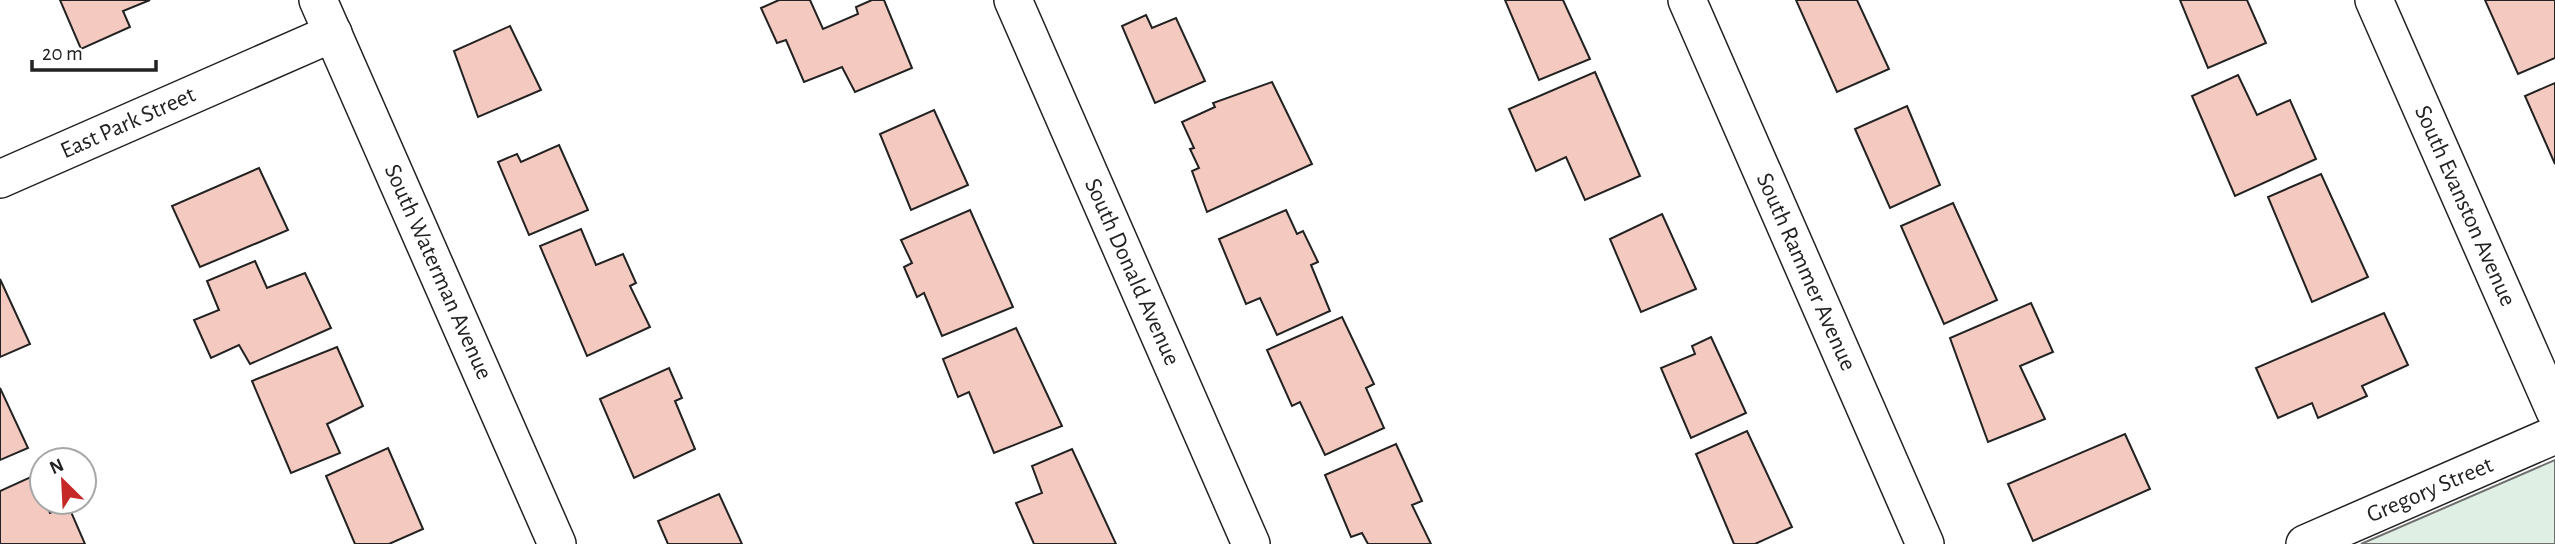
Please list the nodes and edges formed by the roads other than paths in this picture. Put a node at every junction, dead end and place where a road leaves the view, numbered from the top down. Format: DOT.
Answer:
graph roads {
  1 [pos="318,0"];
  2 [pos="1013,0"];
  3 [pos="1687,0"];
  4 [pos="2374,0"];
  5 [pos="333,33"];
  6 [pos="0,179"];
  7 [pos="2555,411"];
  8 [pos="2555,435"];
  9 [pos="557,544"];
  10 [pos="1251,544"];
  11 [pos="1925,544"];
  12 [pos="2305,544"];
  1 -- 5 [label="street, South Waterman Avenue"];
  2 -- 10 [label="street, South Donald Avenue"];
  3 -- 11 [label="street, South Rammer Avenue"];
  4 -- 7 [label="street, South Evanston Avenue"];
  5 -- 6 [label="street, East Park Street"];
  5 -- 9 [label="street, South Waterman Avenue"];
  8 -- 12 [label="street, Gregory Street"];
}
